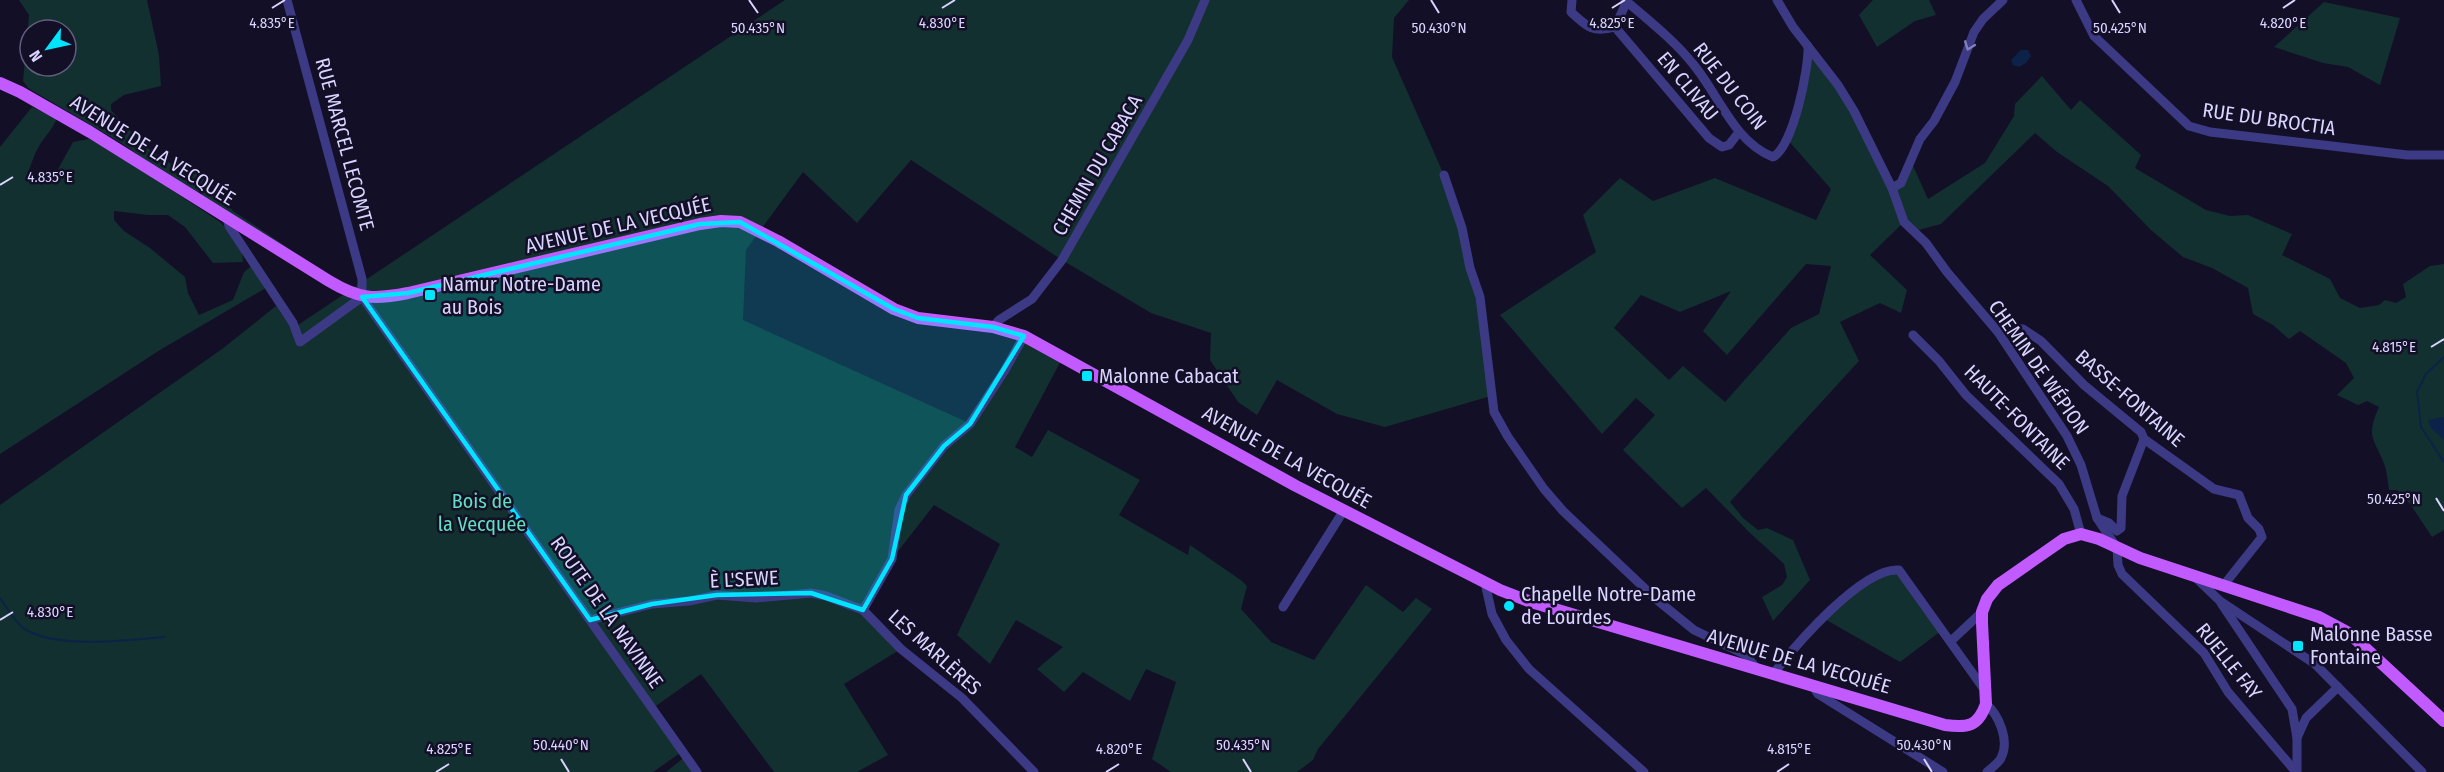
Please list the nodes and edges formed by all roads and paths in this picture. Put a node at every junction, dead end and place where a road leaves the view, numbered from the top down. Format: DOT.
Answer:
graph roads {
  1 [pos="287,0"];
  2 [pos="1205,0"];
  3 [pos="1572,0"];
  4 [pos="1777,0"];
  5 [pos="2003,0"];
  6 [pos="2076,0"];
  7 [pos="1626,1"];
  8 [pos="1615,27"];
  9 [pos="1808,46"];
  10 [pos="0,83"];
  11 [pos="1739,132"];
  12 [pos="2444,155"];
  13 [pos="1444,175"];
  14 [pos="1892,188"];
  15 [pos="227,218"];
  16 [pos="362,297"];
  17 [pos="993,327"];
  18 [pos="1998,332"];
  19 [pos="1913,335"];
  20 [pos="1024,336"];
  21 [pos="2144,440"];
  22 [pos="1344,510"];
  23 [pos="2097,518"];
  24 [pos="2081,534"];
  25 [pos="2117,548"];
  26 [pos="2191,573"];
  27 [pos="1485,583"];
  28 [pos="2223,586"];
  29 [pos="2220,601"];
  30 [pos="1283,607"];
  31 [pos="863,610"];
  32 [pos="1982,612"];
  33 [pos="590,620"];
  34 [pos="1951,641"];
  35 [pos="1757,669"];
  36 [pos="1773,674"];
  37 [pos="1813,686"];
  38 [pos="2338,687"];
  39 [pos="1986,698"];
  40 [pos="2444,721"];
  41 [pos="2297,738"];
  42 [pos="697,772"];
  43 [pos="1034,772"];
  44 [pos="1644,772"];
  45 [pos="1943,772"];
  46 [pos="1987,772"];
  47 [pos="2296,772"];
  48 [pos="2422,772"];
  1 -- 16 [label="street, RUE MARCEL LECOMTE"];
  2 -- 17 [label="street, CHEMIN DU CABACA"];
  3 -- 8 [label="street"];
  4 -- 9 [label="street"];
  5 -- 14 [label="street, one-way"];
  6 -- 12 [label="street, RUE DU BROCTIA"];
  7 -- 8 [label="street"];
  7 -- 11 [label="street, RUE DU COIN"];
  8 -- 11 [label="street, EN CLIVAU"];
  9 -- 11 [label="street, RUE DU COIN"];
  9 -- 14 [label="street"];
  10 -- 15 [label="main road, AVENUE DE LA VECQUÉE"];
  13 -- 35 [label="street"];
  14 -- 18 [label="street, CHEMIN DE WÉPION"];
  15 -- 16 [label="main road, AVENUE DE LA VECQUÉE"];
  15 -- 16 [label="street"];
  16 -- 17 [label="main road, AVENUE DE LA VECQUÉE"];
  16 -- 33 [label="street, ROUTE DE LA NAVINNE"];
  17 -- 20 [label="main road, AVENUE DE LA VECQUÉE"];
  18 -- 21 [label="street, BASSE-FONTAINE"];
  18 -- 23 [label="street, CHEMIN DE WÉPION"];
  19 -- 24 [label="street, HAUTE-FONTAINE"];
  20 -- 22 [label="main road, AVENUE DE LA VECQUÉE"];
  20 -- 31 [label="street, LES MARLÈRES"];
  21 -- 23 [label="street"];
  21 -- 28 [label="street, BASSE-FONTAINE"];
  22 -- 27 [label="main road, AVENUE DE LA VECQUÉE"];
  22 -- 30 [label="street"];
  23 -- 25 [label="street, CHEMIN DE WÉPION"];
  24 -- 25 [label="main road"];
  24 -- 32 [label="main road"];
  25 -- 26 [label="main road"];
  25 -- 47 [label="street, RUELLE FAY"];
  26 -- 28 [label="main road"];
  26 -- 29 [label="street"];
  27 -- 35 [label="main road, AVENUE DE LA VECQUÉE"];
  27 -- 44 [label="street"];
  28 -- 40 [label="main road"];
  29 -- 38 [label="street"];
  29 -- 41 [label="street"];
  31 -- 33 [label="street, È L'SEWE"];
  31 -- 43 [label="street, LES MARLÈRES"];
  32 -- 34 [label="street"];
  32 -- 39 [label="main road"];
  33 -- 42 [label="street, ROUTE DE LA NAVINNE"];
  34 -- 36 [label="street"];
  34 -- 39 [label="street"];
  35 -- 36 [label="main road, AVENUE DE LA VECQUÉE"];
  36 -- 37 [label="main road, AVENUE DE LA VECQUÉE"];
  37 -- 39 [label="main road, AVENUE DE LA VECQUÉE"];
  37 -- 45 [label="street"];
  38 -- 41 [label="street"];
  38 -- 48 [label="street"];
  39 -- 46 [label="street"];
  41 -- 47 [label="street"];
}
